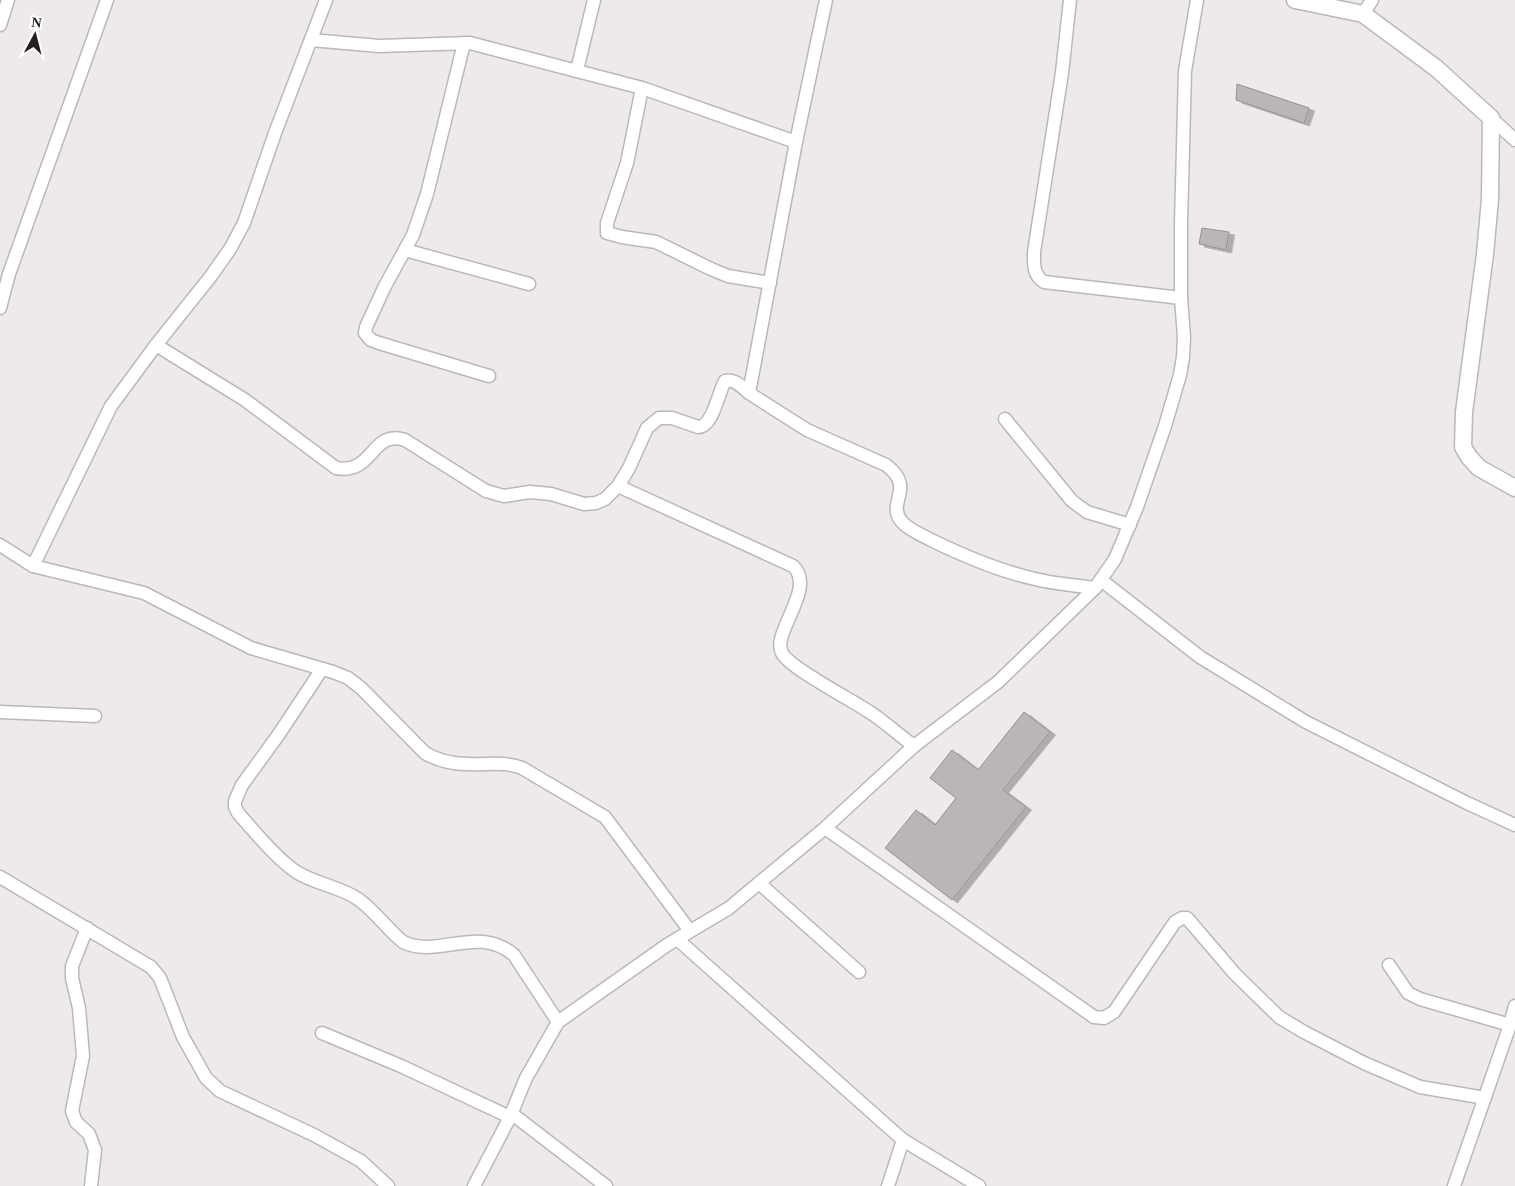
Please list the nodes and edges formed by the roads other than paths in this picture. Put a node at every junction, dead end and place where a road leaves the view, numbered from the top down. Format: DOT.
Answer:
graph roads {
  1 [pos="8,0"];
  2 [pos="107,0"];
  3 [pos="326,0"];
  4 [pos="594,0"];
  5 [pos="826,0"];
  6 [pos="1070,0"];
  7 [pos="1197,0"];
  8 [pos="1295,0"];
  9 [pos="1372,0"];
  10 [pos="1363,14"];
  11 [pos="0,25"];
  12 [pos="311,40"];
  13 [pos="464,43"];
  14 [pos="577,70"];
  15 [pos="642,88"];
  16 [pos="1492,118"];
  17 [pos="1515,140"];
  18 [pos="796,142"];
  19 [pos="405,250"];
  20 [pos="770,283"];
  21 [pos="529,284"];
  22 [pos="1182,298"];
  23 [pos="0,308"];
  24 [pos="156,344"];
  25 [pos="489,376"];
  26 [pos="749,393"];
  27 [pos="1005,419"];
  28 [pos="618,486"];
  29 [pos="1515,488"];
  30 [pos="1130,524"];
  31 [pos="0,545"];
  32 [pos="33,566"];
  33 [pos="1098,584"];
  34 [pos="322,669"];
  35 [pos="0,712"];
  36 [pos="95,716"];
  37 [pos="914,746"];
  38 [pos="1515,825"];
  39 [pos="825,828"];
  40 [pos="0,877"];
  41 [pos="759,883"];
  42 [pos="87,928"];
  43 [pos="690,931"];
  44 [pos="677,939"];
  45 [pos="1389,965"];
  46 [pos="859,972"];
  47 [pos="1515,1006"];
  48 [pos="558,1022"];
  49 [pos="1510,1025"];
  50 [pos="322,1033"];
  51 [pos="1485,1098"];
  52 [pos="510,1115"];
  53 [pos="902,1140"];
  54 [pos="91,1186"];
  55 [pos="388,1186"];
  56 [pos="474,1186"];
  57 [pos="606,1186"];
  58 [pos="888,1186"];
  59 [pos="979,1186"];
  60 [pos="1454,1186"];
  1 -- 11 [label="street"];
  2 -- 23 [label="street"];
  3 -- 12 [label="street"];
  4 -- 14 [label="street"];
  5 -- 18 [label="street"];
  6 -- 22 [label="street"];
  7 -- 22 [label="street"];
  8 -- 10 [label="street"];
  9 -- 10 [label="street"];
  10 -- 16 [label="street"];
  12 -- 13 [label="street"];
  12 -- 24 [label="street"];
  13 -- 14 [label="street"];
  13 -- 19 [label="street"];
  14 -- 15 [label="street"];
  15 -- 18 [label="street"];
  15 -- 20 [label="street"];
  16 -- 17 [label="street"];
  16 -- 29 [label="street"];
  18 -- 20 [label="street"];
  19 -- 21 [label="street"];
  19 -- 25 [label="street"];
  20 -- 26 [label="street"];
  22 -- 30 [label="street"];
  24 -- 28 [label="street"];
  24 -- 32 [label="street"];
  26 -- 28 [label="street"];
  26 -- 33 [label="street"];
  27 -- 30 [label="street"];
  28 -- 37 [label="street"];
  30 -- 33 [label="street"];
  31 -- 32 [label="street"];
  32 -- 34 [label="street"];
  33 -- 37 [label="street"];
  33 -- 38 [label="street"];
  34 -- 43 [label="street"];
  34 -- 48 [label="street"];
  35 -- 36 [label="street"];
  37 -- 39 [label="street"];
  39 -- 41 [label="street"];
  39 -- 51 [label="street"];
  40 -- 42 [label="street"];
  41 -- 43 [label="street"];
  41 -- 46 [label="street"];
  42 -- 54 [label="street"];
  42 -- 55 [label="street"];
  43 -- 44 [label="street"];
  44 -- 48 [label="street"];
  44 -- 53 [label="street"];
  45 -- 49 [label="street"];
  47 -- 49 [label="street"];
  48 -- 52 [label="street"];
  49 -- 51 [label="street"];
  50 -- 52 [label="street"];
  51 -- 60 [label="street"];
  52 -- 56 [label="street"];
  52 -- 57 [label="street"];
  53 -- 58 [label="street"];
  53 -- 59 [label="street"];
}
